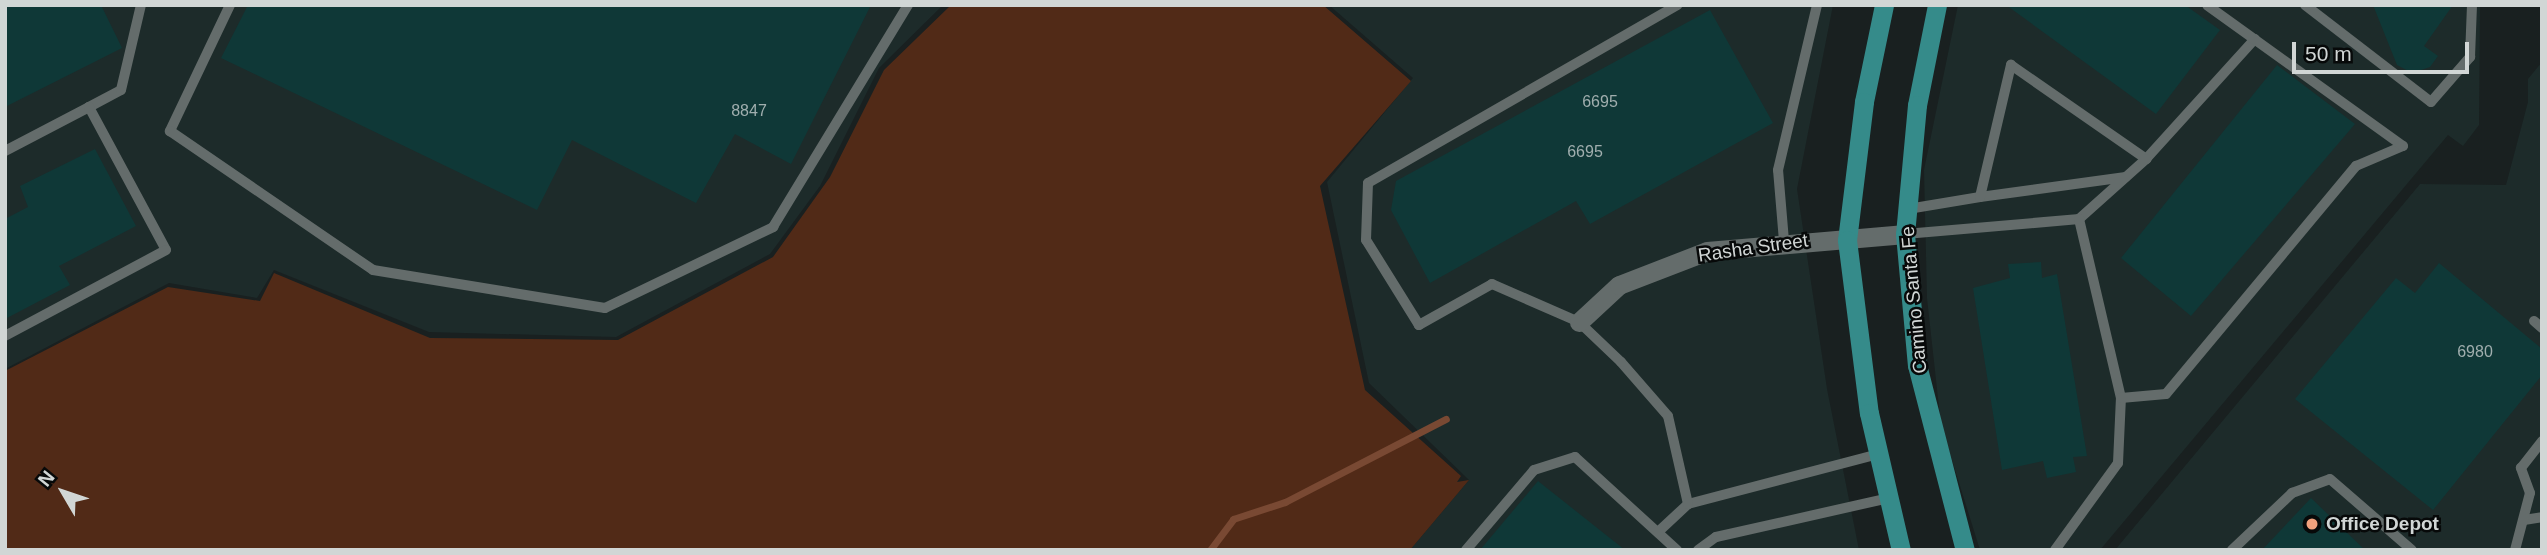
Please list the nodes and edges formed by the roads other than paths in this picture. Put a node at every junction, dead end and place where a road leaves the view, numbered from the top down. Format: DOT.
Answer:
graph roads {
  1 [pos="141,5"];
  2 [pos="230,5"];
  3 [pos="908,5"];
  4 [pos="1678,5"];
  5 [pos="1817,5"];
  6 [pos="1884,5"];
  7 [pos="1937,5"];
  8 [pos="2207,5"];
  9 [pos="2305,5"];
  10 [pos="2472,5"];
  11 [pos="2255,39"];
  12 [pos="89,107"];
  13 [pos="5,150"];
  14 [pos="2146,159"];
  15 [pos="2126,177"];
  16 [pos="1980,197"];
  17 [pos="1908,209"];
  18 [pos="2078,219"];
  19 [pos="1905,234"];
  20 [pos="1847,240"];
  21 [pos="1784,241"];
  22 [pos="1579,322"];
  23 [pos="5,336"];
  24 [pos="2121,398"];
  25 [pos="2542,441"];
  26 [pos="1879,454"];
  27 [pos="1889,498"];
  28 [pos="1688,504"];
  29 [pos="2542,517"];
  30 [pos="2524,520"];
  31 [pos="1658,532"];
  32 [pos="1466,550"];
  33 [pos="1677,550"];
  34 [pos="1698,550"];
  35 [pos="1901,550"];
  36 [pos="1965,550"];
  37 [pos="2055,550"];
  38 [pos="2232,550"];
  39 [pos="2412,550"];
  40 [pos="2515,550"];
  1 -- 12 [label="lane"];
  2 -- 3 [label="lane"];
  4 -- 22 [label="lane"];
  5 -- 21 [label="lane"];
  6 -- 20 [label="main road"];
  7 -- 17 [label="main road, Camino Santa Fe"];
  8 -- 11 [label="lane"];
  9 -- 10 [label="lane"];
  11 -- 14 [label="lane"];
  11 -- 24 [label="lane"];
  12 -- 13 [label="lane"];
  12 -- 23 [label="lane"];
  14 -- 15 [label="lane"];
  14 -- 16 [label="lane"];
  15 -- 16 [label="lane"];
  15 -- 18 [label="lane"];
  16 -- 17 [label="lane"];
  17 -- 19 [label="main road, Camino Santa Fe"];
  18 -- 19 [label="lane"];
  18 -- 24 [label="lane"];
  19 -- 20 [label="street, Rasha Street"];
  19 -- 36 [label="main road, Camino Santa Fe"];
  20 -- 21 [label="street, Rasha Street"];
  20 -- 26 [label="main road"];
  21 -- 22 [label="street, Rasha Street"];
  22 -- 28 [label="lane"];
  24 -- 37 [label="lane"];
  25 -- 30 [label="lane"];
  26 -- 27 [label="main road"];
  26 -- 28 [label="lane"];
  27 -- 34 [label="lane"];
  27 -- 35 [label="main road"];
  28 -- 31 [label="lane"];
  29 -- 30 [label="lane"];
  30 -- 40 [label="lane"];
  31 -- 32 [label="lane"];
  31 -- 33 [label="lane"];
  38 -- 39 [label="lane"];
}
